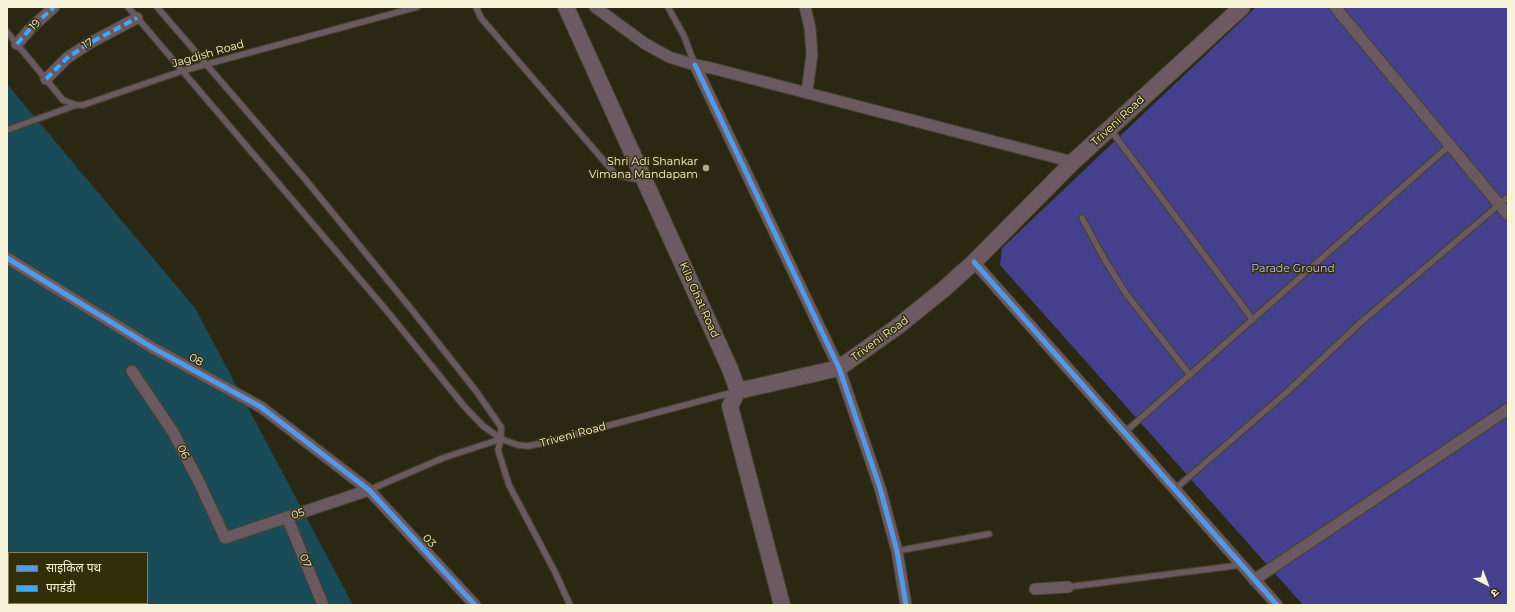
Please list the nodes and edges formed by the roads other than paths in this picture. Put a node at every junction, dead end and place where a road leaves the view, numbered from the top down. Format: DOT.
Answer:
graph roads {
  1 [pos="54,7"];
  2 [pos="128,7"];
  3 [pos="157,7"];
  4 [pos="417,7"];
  5 [pos="476,7"];
  6 [pos="566,7"];
  7 [pos="595,7"];
  8 [pos="668,7"];
  9 [pos="805,7"];
  10 [pos="1242,7"];
  11 [pos="1335,7"];
  12 [pos="137,18"];
  13 [pos="7,32"];
  14 [pos="17,44"];
  15 [pos="206,65"];
  16 [pos="695,65"];
  17 [pos="182,72"];
  18 [pos="46,79"];
  19 [pos="807,92"];
  20 [pos="76,106"];
  21 [pos="1109,129"];
  22 [pos="7,130"];
  23 [pos="1450,145"];
  24 [pos="1073,162"];
  25 [pos="645,181"];
  26 [pos="1508,197"];
  27 [pos="1499,204"];
  28 [pos="1508,215"];
  29 [pos="1082,218"];
  30 [pos="7,258"];
  31 [pos="974,262"];
  32 [pos="1253,320"];
  33 [pos="839,368"];
  34 [pos="132,371"];
  35 [pos="1190,375"];
  36 [pos="738,391"];
  37 [pos="1508,409"];
  38 [pos="1125,432"];
  39 [pos="501,439"];
  40 [pos="1175,489"];
  41 [pos="370,490"];
  42 [pos="287,517"];
  43 [pos="990,534"];
  44 [pos="225,538"];
  45 [pos="897,551"];
  46 [pos="1242,565"];
  47 [pos="1254,580"];
  48 [pos="1068,587"];
  49 [pos="1034,589"];
  50 [pos="323,605"];
  51 [pos="475,605"];
  52 [pos="570,605"];
  53 [pos="782,605"];
  54 [pos="906,605"];
  55 [pos="1278,605"];
  1 -- 14 [label="street, 19"];
  2 -- 12 [label="lane, Triveni Road"];
  3 -- 15 [label="lane"];
  4 -- 15 [label="lane, Jagdish Road"];
  5 -- 25 [label="lane"];
  6 -- 25 [label="main road, Kila Ghat Road"];
  7 -- 16 [label="street"];
  8 -- 16 [label="lane"];
  9 -- 19 [label="street"];
  10 -- 21 [label="main road, Triveni Road"];
  11 -- 23 [label="street"];
  12 -- 17 [label="lane, Triveni Road"];
  12 -- 18 [label="street, 17"];
  13 -- 14 [label="lane"];
  14 -- 18 [label="lane"];
  15 -- 17 [label="lane, Jagdish Road"];
  15 -- 39 [label="lane"];
  16 -- 19 [label="street"];
  16 -- 33 [label="street"];
  17 -- 20 [label="lane, Jagdish Road"];
  17 -- 39 [label="lane, Triveni Road"];
  18 -- 20 [label="lane"];
  19 -- 24 [label="street"];
  20 -- 22 [label="lane, Jagdish Road"];
  21 -- 24 [label="main road, Triveni Road"];
  21 -- 32 [label="lane"];
  23 -- 27 [label="street"];
  23 -- 32 [label="lane"];
  24 -- 31 [label="main road, Triveni Road"];
  25 -- 36 [label="main road, Kila Ghat Road"];
  26 -- 27 [label="lane"];
  27 -- 28 [label="street"];
  27 -- 40 [label="lane"];
  29 -- 35 [label="lane"];
  30 -- 41 [label="street, 08"];
  31 -- 33 [label="main road, Triveni Road"];
  31 -- 38 [label="street"];
  32 -- 35 [label="lane"];
  33 -- 36 [label="main road, Triveni Road"];
  33 -- 45 [label="street"];
  34 -- 44 [label="street, 06"];
  35 -- 38 [label="lane"];
  36 -- 39 [label="lane, Triveni Road"];
  36 -- 53 [label="main road"];
  37 -- 47 [label="street"];
  38 -- 40 [label="street"];
  39 -- 41 [label="lane"];
  39 -- 52 [label="lane"];
  40 -- 46 [label="street"];
  41 -- 42 [label="street, 05"];
  41 -- 51 [label="street, 03"];
  42 -- 44 [label="street, 05"];
  42 -- 50 [label="street, 07"];
  43 -- 45 [label="lane"];
  45 -- 54 [label="street"];
  46 -- 47 [label="street"];
  46 -- 48 [label="lane"];
  47 -- 55 [label="street"];
  48 -- 49 [label="street"];
}
